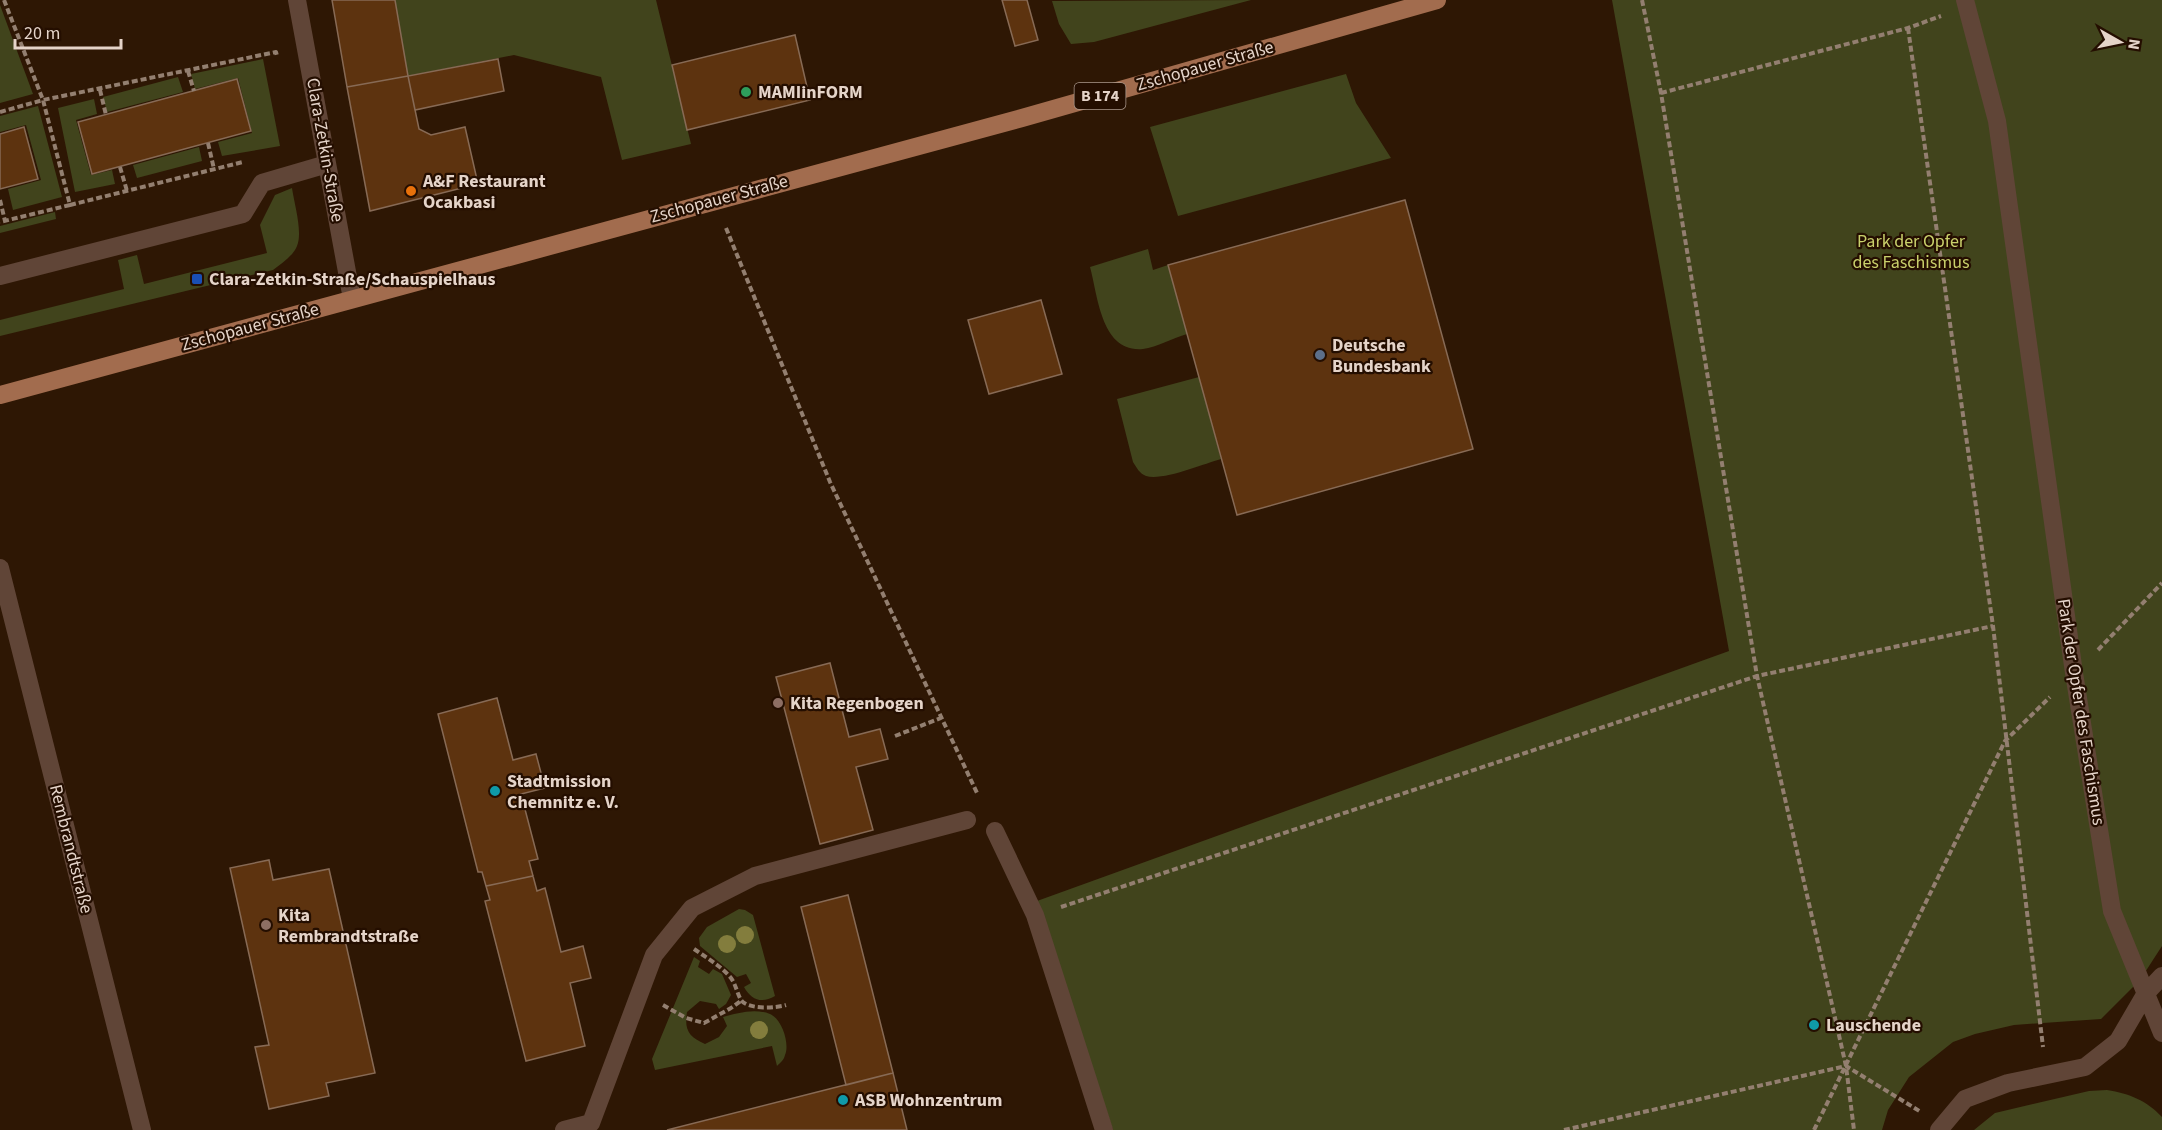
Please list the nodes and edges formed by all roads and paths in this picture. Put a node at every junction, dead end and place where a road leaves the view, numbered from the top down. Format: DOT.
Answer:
graph roads {
  1 [pos="4,0"];
  2 [pos="297,0"];
  3 [pos="1437,0"];
  4 [pos="1642,0"];
  5 [pos="1966,3"];
  6 [pos="1908,28"];
  7 [pos="278,63"];
  8 [pos="188,70"];
  9 [pos="100,90"];
  10 [pos="194,91"];
  11 [pos="1661,93"];
  12 [pos="43,100"];
  13 [pos="0,112"];
  14 [pos="106,115"];
  15 [pos="208,143"];
  16 [pos="249,161"];
  17 [pos="327,164"];
  18 [pos="120,167"];
  19 [pos="214,169"];
  20 [pos="127,191"];
  21 [pos="0,200"];
  22 [pos="70,205"];
  23 [pos="3,221"];
  24 [pos="726,228"];
  25 [pos="0,276"];
  26 [pos="352,299"];
  27 [pos="0,395"];
  28 [pos="0,568"];
  29 [pos="2162,583"];
  30 [pos="1993,626"];
  31 [pos="2074,673"];
  32 [pos="1757,676"];
  33 [pos="941,718"];
  34 [pos="896,736"];
  35 [pos="2005,741"];
  36 [pos="968,820"];
  37 [pos="994,831"];
  38 [pos="1035,915"];
  39 [pos="672,932"];
  40 [pos="2162,976"];
  41 [pos="2146,993"];
  42 [pos="741,1000"];
  43 [pos="786,1005"];
  44 [pos="686,1017"];
  45 [pos="2162,1033"];
  46 [pos="1846,1066"];
  47 [pos="2046,1075"];
  48 [pos="1940,1128"];
  49 [pos="142,1130"];
  50 [pos="564,1130"];
  51 [pos="1104,1130"];
  52 [pos="1564,1130"];
  53 [pos="1814,1130"];
  54 [pos="1854,1130"];
  1 -- 12 [label="path"];
  2 -- 17 [label="street, Clara-Zetkin-Straße"];
  3 -- 26 [label="main road, Zschopauer Straße / B 174"];
  4 -- 11 [label="path"];
  5 -- 6 [label="path"];
  5 -- 31 [label="street, Park der Opfer des Faschismus"];
  6 -- 11 [label="path"];
  6 -- 30 [label="path"];
  7 -- 8 [label="path"];
  8 -- 9 [label="path"];
  8 -- 10 [label="path"];
  9 -- 12 [label="path"];
  9 -- 14 [label="path"];
  11 -- 32 [label="path"];
  12 -- 13 [label="path"];
  12 -- 22 [label="path"];
  15 -- 19 [label="path"];
  16 -- 19 [label="path"];
  17 -- 25 [label="street"];
  17 -- 26 [label="street, Clara-Zetkin-Straße"];
  18 -- 20 [label="path"];
  19 -- 20 [label="path"];
  20 -- 22 [label="path"];
  21 -- 23 [label="path"];
  22 -- 23 [label="path"];
  24 -- 33 [label="path"];
  26 -- 27 [label="main road, Zschopauer Straße"];
  28 -- 49 [label="street, Rembrandtstraße"];
  29 -- 31 [label="path"];
  30 -- 32 [label="path"];
  30 -- 35 [label="path"];
  31 -- 35 [label="path"];
  31 -- 41 [label="street, Park der Opfer des Faschismus"];
  32 -- 38 [label="path"];
  32 -- 46 [label="path"];
  33 -- 34 [label="path"];
  33 -- 37 [label="path"];
  35 -- 46 [label="path"];
  35 -- 47 [label="path"];
  36 -- 39 [label="street"];
  37 -- 38 [label="street"];
  38 -- 51 [label="street"];
  39 -- 42 [label="path"];
  39 -- 50 [label="street"];
  40 -- 41 [label="street"];
  41 -- 45 [label="street, Park der Opfer des Faschismus"];
  41 -- 47 [label="street"];
  42 -- 43 [label="path"];
  42 -- 44 [label="path"];
  46 -- 48 [label="path"];
  46 -- 52 [label="path"];
  46 -- 53 [label="path"];
  46 -- 54 [label="path"];
  47 -- 48 [label="street"];
}
